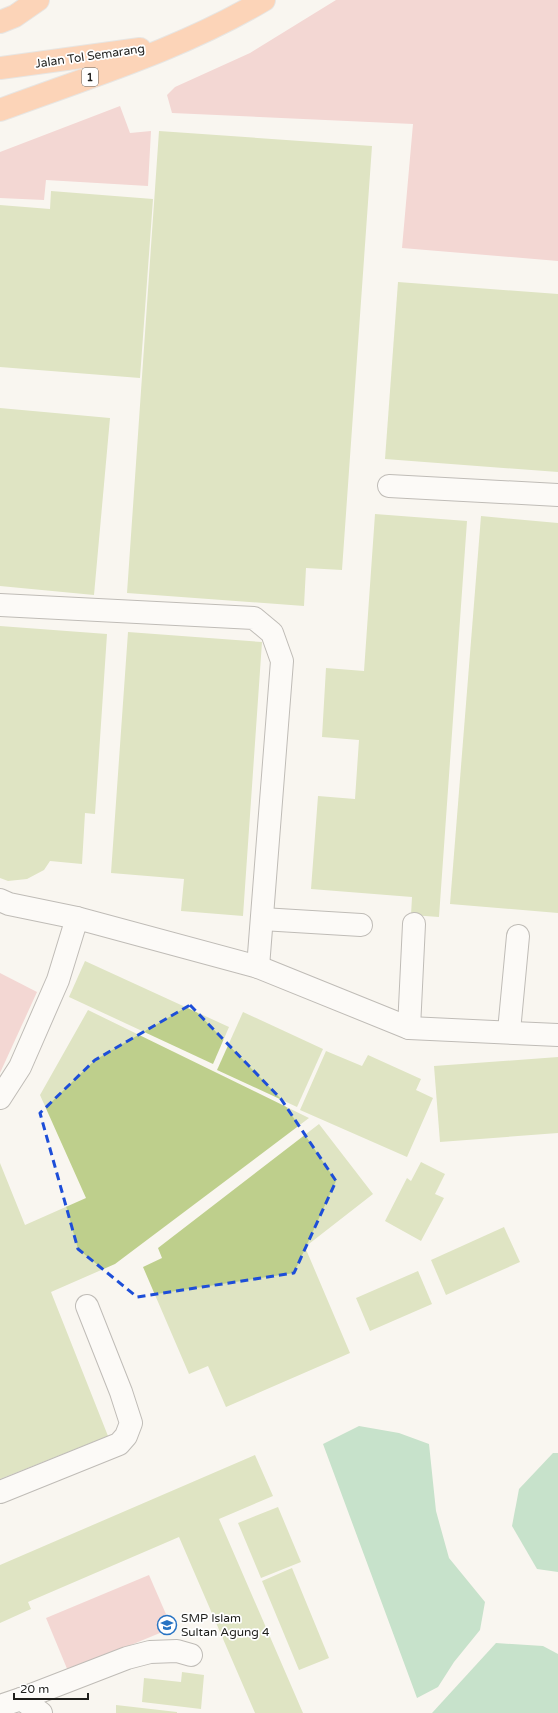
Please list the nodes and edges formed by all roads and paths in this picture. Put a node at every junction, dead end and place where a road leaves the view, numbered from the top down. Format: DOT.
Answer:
graph roads {
  1 [pos="38,0"];
  2 [pos="264,0"];
  3 [pos="7,19"];
  4 [pos="181,43"];
  5 [pos="0,68"];
  6 [pos="0,110"];
  7 [pos="389,486"];
  8 [pos="558,495"];
  9 [pos="0,605"];
  10 [pos="0,900"];
  11 [pos="77,918"];
  12 [pos="262,919"];
  13 [pos="414,924"];
  14 [pos="362,925"];
  15 [pos="518,936"];
  16 [pos="258,967"];
  17 [pos="409,1028"];
  18 [pos="509,1031"];
  19 [pos="558,1035"];
  20 [pos="0,1098"];
  21 [pos="87,1306"];
  22 [pos="0,1492"];
  23 [pos="191,1655"];
  24 [pos="21,1700"];
  25 [pos="0,1706"];
  26 [pos="41,1713"];
  1 -- 3 [label="highway"];
  2 -- 4 [label="highway, 1"];
  4 -- 5 [label="highway, Jalan Tol Semarang"];
  4 -- 6 [label="highway, 1"];
  7 -- 8 [label="lane"];
  9 -- 12 [label="lane"];
  10 -- 11 [label="lane"];
  11 -- 16 [label="lane"];
  11 -- 20 [label="lane"];
  12 -- 14 [label="lane"];
  12 -- 16 [label="lane"];
  13 -- 17 [label="lane"];
  15 -- 18 [label="lane"];
  16 -- 17 [label="lane"];
  17 -- 18 [label="lane"];
  18 -- 19 [label="lane"];
  21 -- 22 [label="lane"];
  23 -- 24 [label="lane"];
  24 -- 25 [label="lane"];
  24 -- 26 [label="lane"];
}
